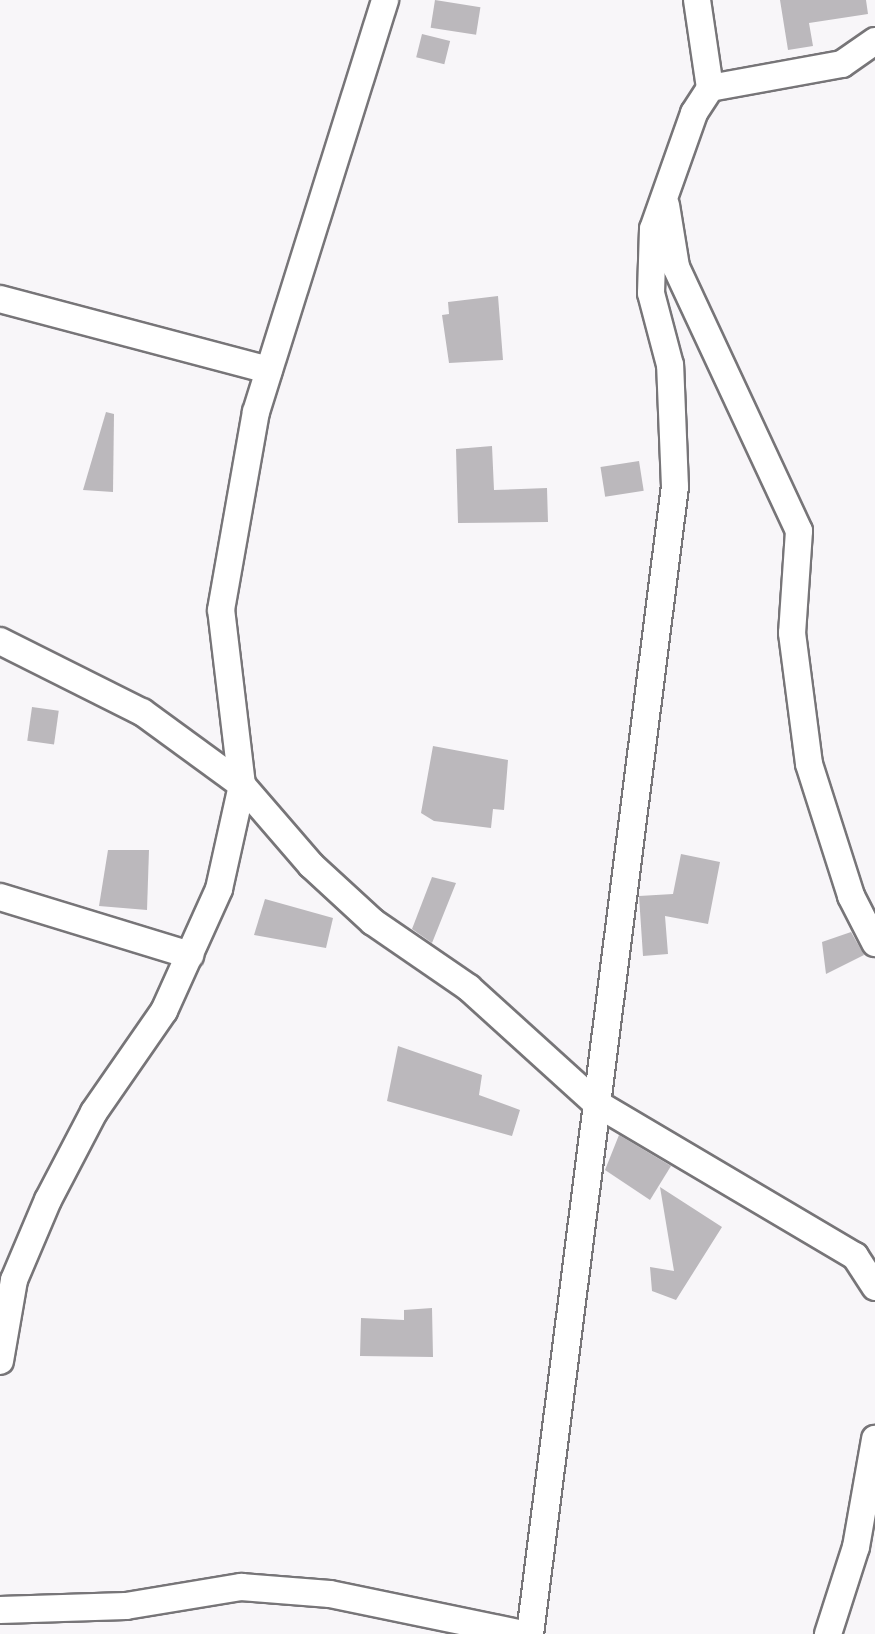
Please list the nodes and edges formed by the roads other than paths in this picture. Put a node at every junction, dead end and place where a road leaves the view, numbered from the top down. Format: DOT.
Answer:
graph roads {
  1 [pos="385,0"];
  2 [pos="697,0"];
  3 [pos="875,41"];
  4 [pos="710,88"];
  5 [pos="664,193"];
  6 [pos="0,299"];
  7 [pos="269,370"];
  8 [pos="0,641"];
  9 [pos="242,785"];
  10 [pos="0,897"];
  11 [pos="875,943"];
  12 [pos="190,955"];
  13 [pos="596,1103"];
  14 [pos="875,1287"];
  15 [pos="0,1361"];
  16 [pos="875,1439"];
  17 [pos="0,1610"];
  18 [pos="523,1634"];
  19 [pos="530,1634"];
  20 [pos="828,1634"];
  1 -- 7 [label="street"];
  2 -- 4 [label="street"];
  3 -- 4 [label="street"];
  4 -- 5 [label="street"];
  5 -- 11 [label="street"];
  5 -- 13 [label="street"];
  6 -- 7 [label="street"];
  7 -- 9 [label="street"];
  8 -- 9 [label="street"];
  9 -- 12 [label="street"];
  9 -- 13 [label="street"];
  10 -- 12 [label="street"];
  12 -- 15 [label="street"];
  13 -- 14 [label="street"];
  13 -- 19 [label="street"];
  16 -- 20 [label="street"];
  17 -- 18 [label="street"];
}
